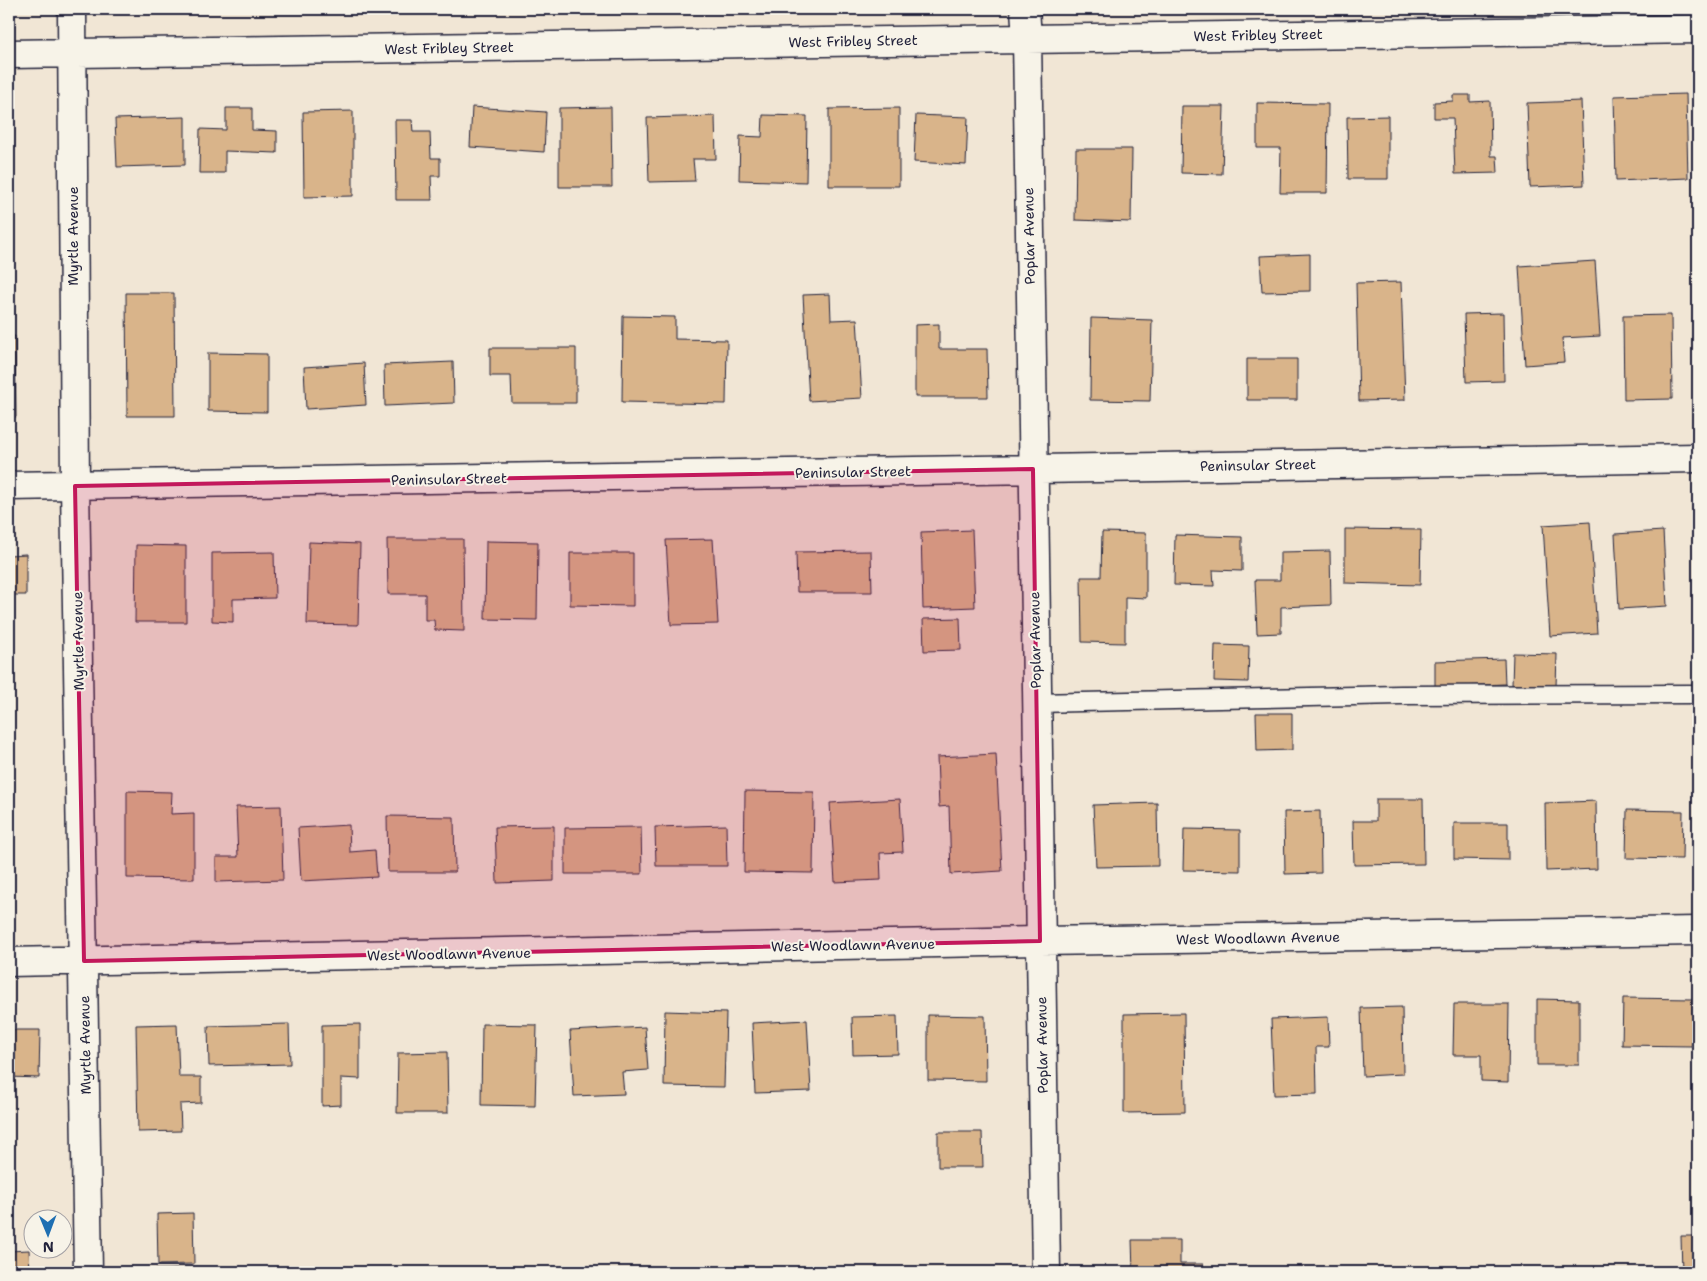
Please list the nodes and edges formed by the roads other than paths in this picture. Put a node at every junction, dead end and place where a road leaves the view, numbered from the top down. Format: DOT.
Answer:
graph roads {
  1 [pos="72,9"];
  2 [pos="1025,9"];
  3 [pos="1698,29"];
  4 [pos="1027,38"];
  5 [pos="9,54"];
  6 [pos="71,54"];
  7 [pos="1698,458"];
  8 [pos="1033,469"];
  9 [pos="9,486"];
  10 [pos="74,486"];
  11 [pos="1698,694"];
  12 [pos="1036,703"];
  13 [pos="1698,931"];
  14 [pos="1040,941"];
  15 [pos="84,961"];
  16 [pos="9,962"];
  17 [pos="88,1272"];
  18 [pos="1046,1272"];
  1 -- 6 [label="street, Myrtle Avenue"];
  2 -- 4 [label="street, Poplar Avenue"];
  3 -- 4 [label="street, West Fribley Street"];
  4 -- 6 [label="street, West Fribley Street"];
  4 -- 8 [label="street, Poplar Avenue"];
  5 -- 6 [label="street, West Fribley Street"];
  6 -- 10 [label="street, Myrtle Avenue"];
  7 -- 8 [label="street, Peninsular Street"];
  8 -- 10 [label="street, Peninsular Street"];
  8 -- 12 [label="street, Poplar Avenue"];
  9 -- 10 [label="street, Peninsular Street"];
  10 -- 15 [label="street, Myrtle Avenue"];
  11 -- 12 [label="lane"];
  12 -- 14 [label="street, Poplar Avenue"];
  13 -- 14 [label="street, West Woodlawn Avenue"];
  14 -- 15 [label="street, West Woodlawn Avenue"];
  14 -- 18 [label="street, Poplar Avenue"];
  15 -- 16 [label="street, West Woodlawn Avenue"];
  15 -- 17 [label="street, Myrtle Avenue"];
}
